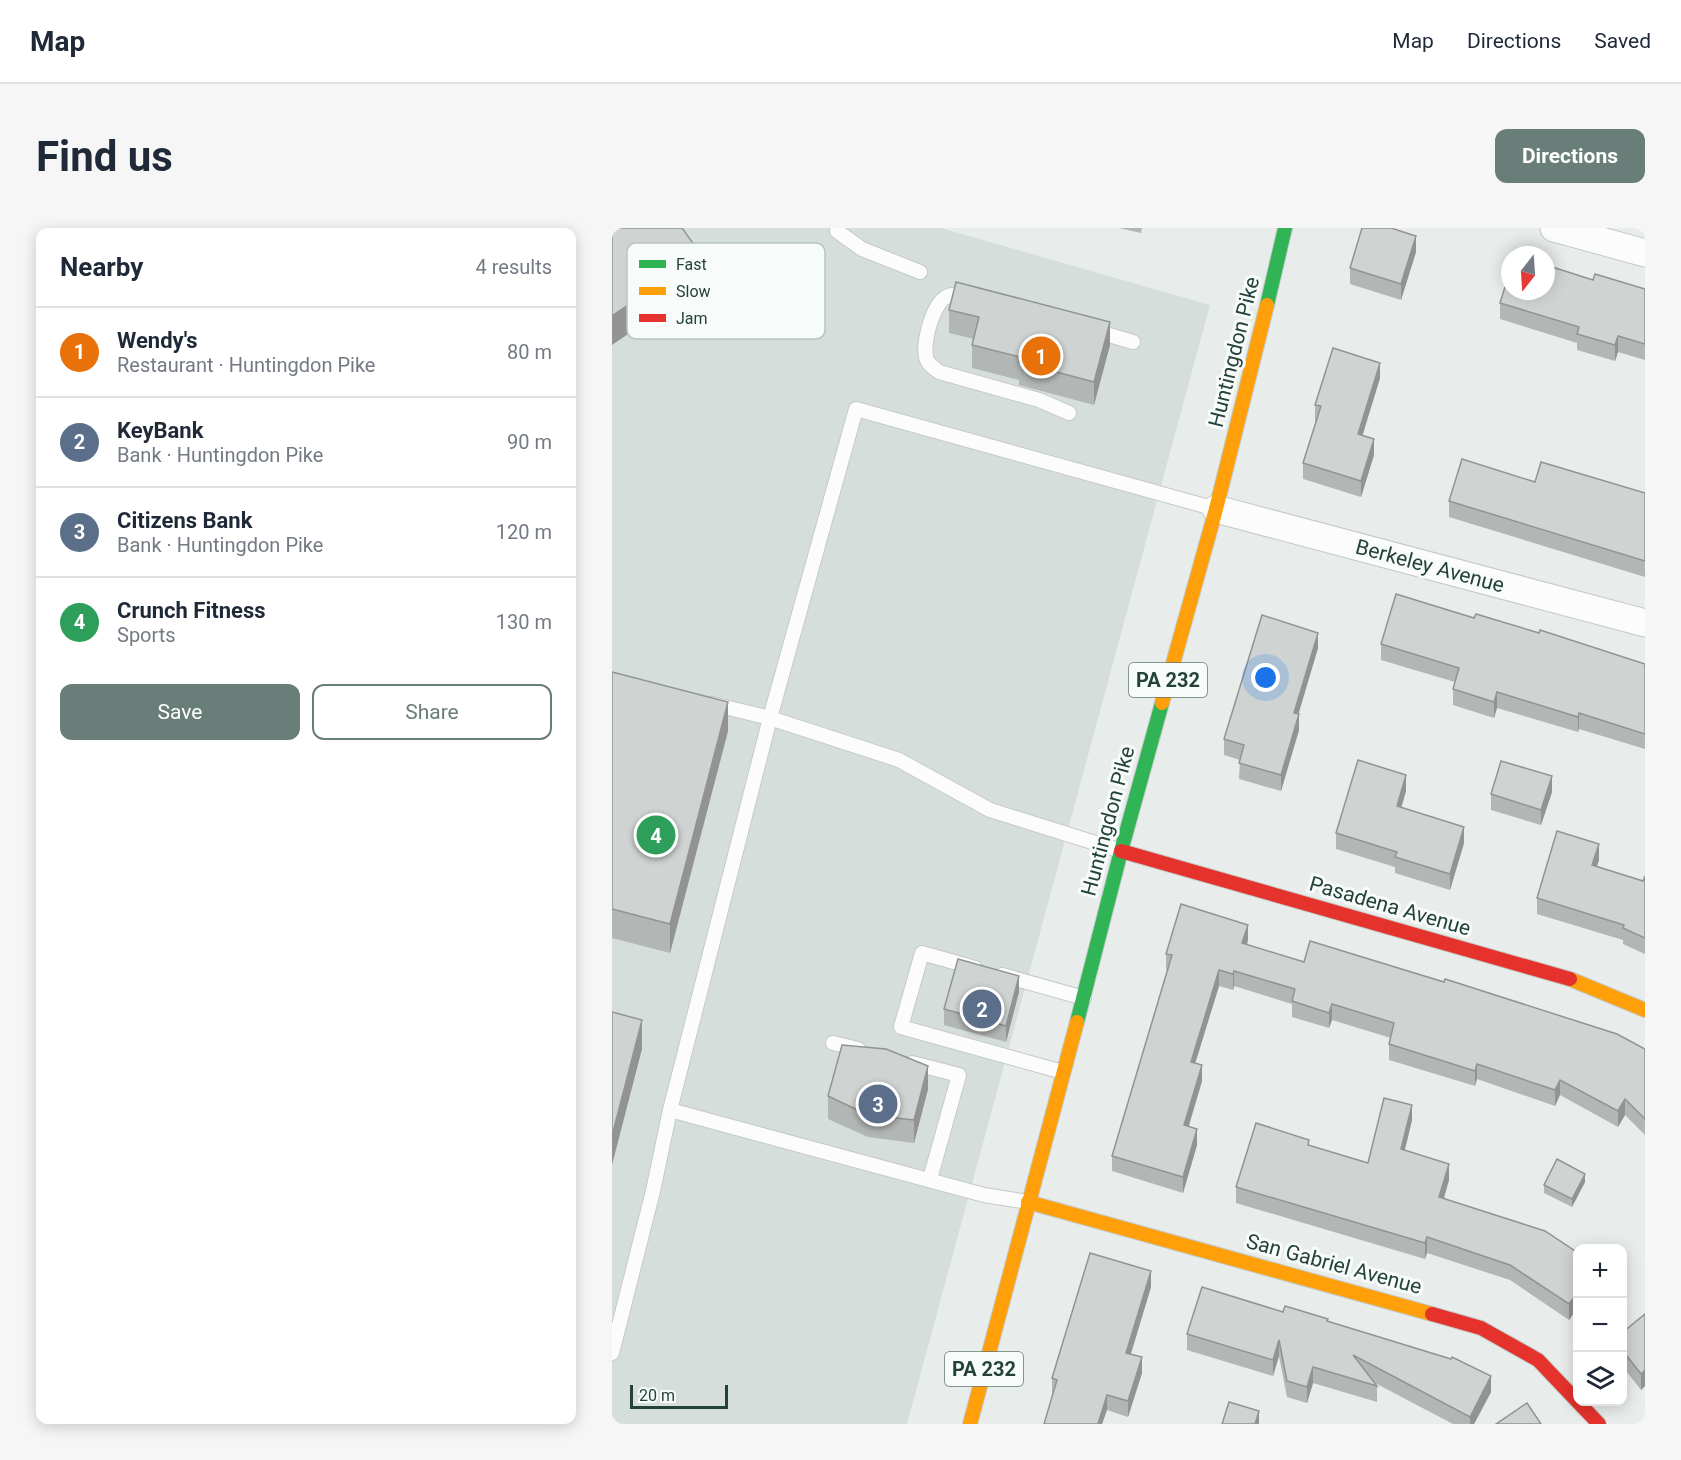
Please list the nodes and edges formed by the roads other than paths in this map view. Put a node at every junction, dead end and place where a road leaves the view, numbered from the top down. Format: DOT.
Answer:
graph roads {
  1 [pos="1285,228"];
  2 [pos="1554,228"];
  3 [pos="837,231"];
  4 [pos="1645,253"];
  5 [pos="920,272"];
  6 [pos="980,300"];
  7 [pos="1078,327"];
  8 [pos="1133,342"];
  9 [pos="1069,413"];
  10 [pos="1216,509"];
  11 [pos="1645,623"];
  12 [pos="700,701"];
  13 [pos="770,718"];
  14 [pos="1121,851"];
  15 [pos="1084,998"];
  16 [pos="1645,1010"];
  17 [pos="833,1043"];
  18 [pos="868,1052"];
  19 [pos="902,1060"];
  20 [pos="1063,1072"];
  21 [pos="670,1110"];
  22 [pos="930,1179"];
  23 [pos="1028,1202"];
  24 [pos="612,1353"];
  25 [pos="970,1424"];
  26 [pos="1599,1424"];
  1 -- 10 [label="main road, Huntingdon Pike / PA 232"];
  2 -- 4 [label="street"];
  3 -- 5 [label="lane"];
  6 -- 9 [label="lane"];
  7 -- 8 [label="lane"];
  10 -- 11 [label="street, Berkeley Avenue"];
  10 -- 13 [label="lane"];
  10 -- 14 [label="main road, Huntingdon Pike / PA 232"];
  12 -- 13 [label="lane"];
  13 -- 14 [label="lane"];
  13 -- 21 [label="lane"];
  14 -- 15 [label="main road, Huntingdon Pike / PA 232"];
  14 -- 16 [label="main road, Pasadena Avenue"];
  15 -- 20 [label="main road, Huntingdon Pike / PA 232"];
  15 -- 20 [label="lane"];
  17 -- 18 [label="lane"];
  19 -- 22 [label="lane"];
  20 -- 23 [label="main road, Huntingdon Pike / PA 232"];
  21 -- 22 [label="lane"];
  21 -- 24 [label="lane"];
  22 -- 23 [label="lane"];
  23 -- 25 [label="main road, Huntingdon Pike / PA 232"];
  23 -- 26 [label="main road, San Gabriel Avenue"];
}
